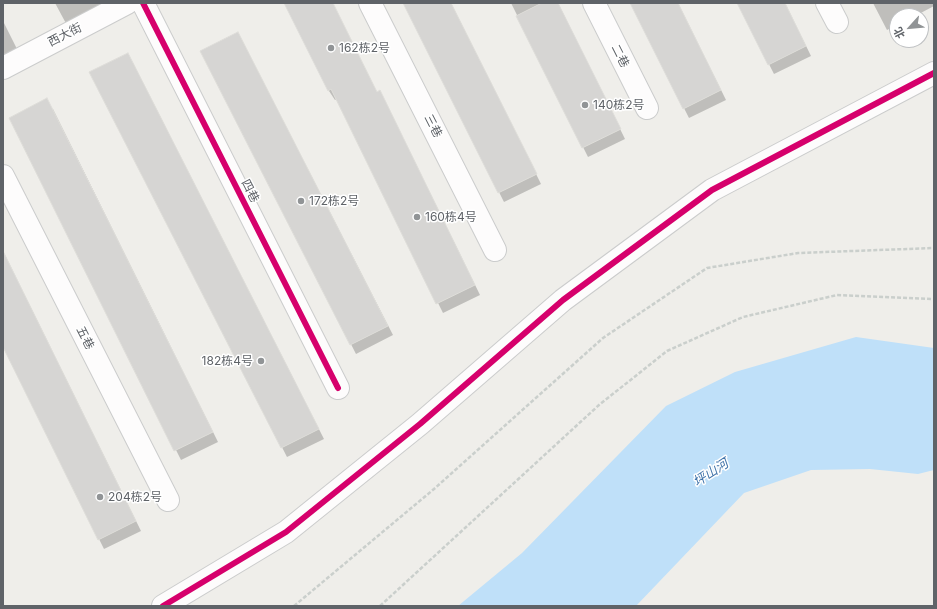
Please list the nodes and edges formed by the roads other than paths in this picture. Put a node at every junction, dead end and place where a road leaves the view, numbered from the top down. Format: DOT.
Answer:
graph roads {
  1 [pos="128,3"];
  2 [pos="143,3"];
  3 [pos="370,3"];
  4 [pos="594,3"];
  5 [pos="827,3"];
  6 [pos="837,22"];
  7 [pos="3,68"];
  8 [pos="934,73"];
  9 [pos="646,108"];
  10 [pos="3,176"];
  11 [pos="495,250"];
  12 [pos="338,388"];
  13 [pos="168,500"];
  14 [pos="163,606"];
  1 -- 7 [label="street, 西大街"];
  2 -- 12 [label="street, 四巷"];
  3 -- 11 [label="street, 三巷"];
  4 -- 9 [label="street, 二巷"];
  5 -- 6 [label="street"];
  8 -- 14 [label="street"];
  10 -- 13 [label="street, 五巷"];
}
